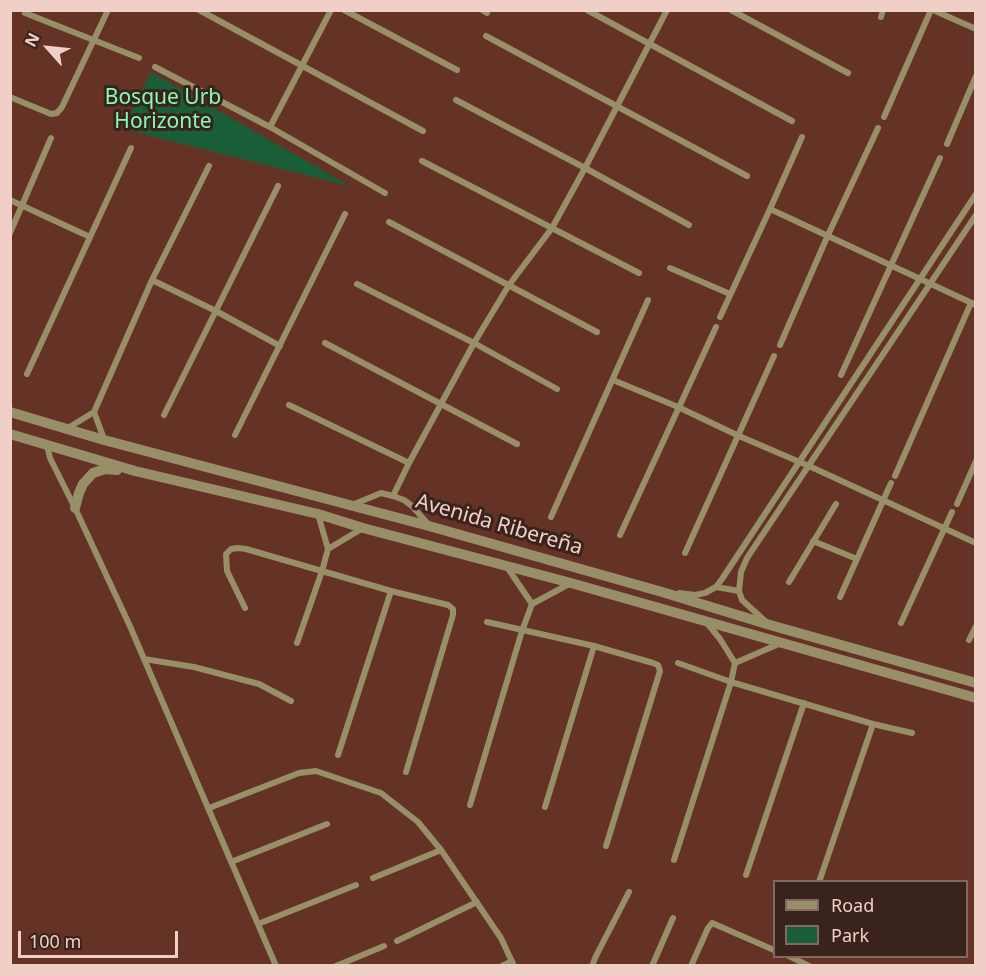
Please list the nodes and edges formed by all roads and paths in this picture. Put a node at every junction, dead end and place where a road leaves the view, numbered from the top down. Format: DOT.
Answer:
graph roads {
  1 [pos="108,10"];
  2 [pos="199,10"];
  3 [pos="331,10"];
  4 [pos="344,10"];
  5 [pos="587,10"];
  6 [pos="668,10"];
  7 [pos="731,10"];
  8 [pos="932,10"];
  9 [pos="25,14"];
  10 [pos="975,29"];
  11 [pos="486,36"];
  12 [pos="94,39"];
  13 [pos="650,44"];
  14 [pos="139,58"];
  15 [pos="302,65"];
  16 [pos="155,67"];
  17 [pos="457,70"];
  18 [pos="848,73"];
  19 [pos="975,76"];
  20 [pos="10,97"];
  21 [pos="456,100"];
  22 [pos="617,106"];
  23 [pos="884,117"];
  24 [pos="792,122"];
  25 [pos="270,127"];
  26 [pos="878,128"];
  27 [pos="423,131"];
  28 [pos="802,137"];
  29 [pos="51,138"];
  30 [pos="946,144"];
  31 [pos="131,147"];
  32 [pos="940,158"];
  33 [pos="422,161"];
  34 [pos="209,165"];
  35 [pos="585,168"];
  36 [pos="747,176"];
  37 [pos="278,186"];
  38 [pos="385,193"];
  39 [pos="975,194"];
  40 [pos="10,200"];
  41 [pos="24,205"];
  42 [pos="770,209"];
  43 [pos="345,214"];
  44 [pos="975,215"];
  45 [pos="389,222"];
  46 [pos="689,225"];
  47 [pos="552,228"];
  48 [pos="10,233"];
  49 [pos="828,235"];
  50 [pos="90,237"];
  51 [pos="892,265"];
  52 [pos="670,268"];
  53 [pos="639,273"];
  54 [pos="921,279"];
  55 [pos="152,280"];
  56 [pos="930,283"];
  57 [pos="357,284"];
  58 [pos="509,285"];
  59 [pos="730,294"];
  60 [pos="648,300"];
  61 [pos="973,304"];
  62 [pos="216,311"];
  63 [pos="720,317"];
  64 [pos="716,327"];
  65 [pos="597,332"];
  66 [pos="325,343"];
  67 [pos="474,343"];
  68 [pos="780,345"];
  69 [pos="280,346"];
  70 [pos="774,356"];
  71 [pos="27,374"];
  72 [pos="841,375"];
  73 [pos="613,380"];
  74 [pos="557,389"];
  75 [pos="441,403"];
  76 [pos="289,405"];
  77 [pos="678,407"];
  78 [pos="10,412"];
  79 [pos="94,412"];
  80 [pos="164,415"];
  81 [pos="67,429"];
  82 [pos="10,434"];
  83 [pos="234,435"];
  84 [pos="739,436"];
  85 [pos="104,440"];
  86 [pos="47,444"];
  87 [pos="517,444"];
  88 [pos="975,461"];
  89 [pos="800,462"];
  90 [pos="410,464"];
  91 [pos="809,466"];
  92 [pos="135,471"];
  93 [pos="895,476"];
  94 [pos="891,483"];
  95 [pos="393,496"];
  96 [pos="883,501"];
  97 [pos="836,504"];
  98 [pos="957,504"];
  99 [pos="351,505"];
  100 [pos="75,508"];
  101 [pos="952,512"];
  102 [pos="318,514"];
  103 [pos="551,517"];
  104 [pos="429,526"];
  105 [pos="363,528"];
  106 [pos="944,529"];
  107 [pos="620,535"];
  108 [pos="813,541"];
  109 [pos="975,543"];
  110 [pos="328,549"];
  111 [pos="685,553"];
  112 [pos="857,559"];
  113 [pos="507,566"];
  114 [pos="322,571"];
  115 [pos="789,582"];
  116 [pos="571,583"];
  117 [pos="716,587"];
  118 [pos="391,591"];
  119 [pos="739,591"];
  120 [pos="662,592"];
  121 [pos="840,597"];
  122 [pos="532,604"];
  123 [pos="245,608"];
  124 [pos="706,621"];
  125 [pos="487,622"];
  126 [pos="901,623"];
  127 [pos="767,624"];
  128 [pos="975,626"];
  129 [pos="522,631"];
  130 [pos="969,640"];
  131 [pos="782,643"];
  132 [pos="297,644"];
  133 [pos="594,646"];
  134 [pos="144,659"];
  135 [pos="678,663"];
  136 [pos="735,663"];
  137 [pos="731,682"];
  138 [pos="975,682"];
  139 [pos="975,698"];
  140 [pos="291,701"];
  141 [pos="804,704"];
  142 [pos="873,724"];
  143 [pos="912,733"];
  144 [pos="338,755"];
  145 [pos="406,772"];
  146 [pos="470,805"];
  147 [pos="545,807"];
  148 [pos="209,808"];
  149 [pos="327,824"];
  150 [pos="606,846"];
  151 [pos="441,850"];
  152 [pos="674,860"];
  153 [pos="231,862"];
  154 [pos="746,875"];
  155 [pos="373,878"];
  156 [pos="820,880"];
  157 [pos="356,885"];
  158 [pos="629,892"];
  159 [pos="477,902"];
  160 [pos="673,918"];
  161 [pos="258,924"];
  162 [pos="397,941"];
  163 [pos="384,946"];
  164 [pos="773,950"];
  165 [pos="791,958"];
  166 [pos="513,963"];
  167 [pos="276,966"];
  168 [pos="336,966"];
  169 [pos="502,966"];
  170 [pos="592,966"];
  171 [pos="652,966"];
  172 [pos="691,966"];
  173 [pos="809,966"];
  1 -- 12 [label="street"];
  2 -- 15 [label="street"];
  3 -- 15 [label="street"];
  4 -- 17 [label="street"];
  5 -- 13 [label="street"];
  6 -- 13 [label="street"];
  7 -- 18 [label="street"];
  8 -- 10 [label="street"];
  8 -- 23 [label="street"];
  9 -- 12 [label="street"];
  11 -- 22 [label="street"];
  12 -- 14 [label="street"];
  12 -- 20 [label="street"];
  13 -- 22 [label="street"];
  13 -- 24 [label="street"];
  15 -- 25 [label="street"];
  15 -- 27 [label="street"];
  16 -- 25 [label="street"];
  19 -- 30 [label="street"];
  21 -- 35 [label="street"];
  22 -- 35 [label="street"];
  22 -- 36 [label="street"];
  25 -- 38 [label="street"];
  26 -- 49 [label="street"];
  28 -- 42 [label="street"];
  29 -- 41 [label="street"];
  31 -- 50 [label="street"];
  32 -- 51 [label="street"];
  33 -- 47 [label="street"];
  34 -- 55 [label="street"];
  35 -- 46 [label="street"];
  35 -- 47 [label="street"];
  37 -- 62 [label="street"];
  39 -- 54 [label="street"];
  40 -- 41 [label="street"];
  41 -- 48 [label="street"];
  41 -- 50 [label="street"];
  42 -- 49 [label="street"];
  42 -- 59 [label="street"];
  43 -- 69 [label="street"];
  44 -- 56 [label="street"];
  45 -- 58 [label="street"];
  47 -- 53 [label="street"];
  47 -- 58 [label="street"];
  49 -- 51 [label="street"];
  49 -- 68 [label="street"];
  50 -- 71 [label="street"];
  51 -- 54 [label="street"];
  51 -- 72 [label="street"];
  52 -- 59 [label="street"];
  54 -- 56 [label="street"];
  54 -- 89 [label="street"];
  55 -- 62 [label="street"];
  55 -- 79 [label="street"];
  56 -- 61 [label="street"];
  56 -- 91 [label="street"];
  57 -- 67 [label="street"];
  58 -- 65 [label="street"];
  58 -- 67 [label="street"];
  59 -- 63 [label="street"];
  60 -- 73 [label="street"];
  61 -- 93 [label="street"];
  62 -- 69 [label="street"];
  62 -- 80 [label="street"];
  64 -- 77 [label="street"];
  66 -- 75 [label="street"];
  67 -- 74 [label="street"];
  67 -- 75 [label="street"];
  69 -- 83 [label="street"];
  70 -- 84 [label="street"];
  73 -- 77 [label="street"];
  73 -- 103 [label="street"];
  75 -- 87 [label="street"];
  75 -- 90 [label="street"];
  76 -- 90 [label="street"];
  77 -- 84 [label="street"];
  77 -- 107 [label="street"];
  78 -- 81 [label="street, Avenida Ribereña"];
  79 -- 81 [label="street"];
  79 -- 85 [label="street"];
  81 -- 85 [label="street, Avenida Ribereña"];
  82 -- 86 [label="street, Avenida Ribereña"];
  84 -- 89 [label="street"];
  84 -- 111 [label="street"];
  85 -- 99 [label="street, Avenida Ribereña"];
  86 -- 92 [label="street, Avenida Ribereña"];
  86 -- 100 [label="street"];
  88 -- 98 [label="street"];
  89 -- 91 [label="street"];
  89 -- 117 [label="street"];
  90 -- 95 [label="street"];
  91 -- 96 [label="street"];
  91 -- 119 [label="street"];
  92 -- 100 [label="street"];
  92 -- 102 [label="street, Avenida Ribereña"];
  94 -- 96 [label="street"];
  95 -- 99 [label="street"];
  95 -- 104 [label="street"];
  96 -- 106 [label="street"];
  96 -- 112 [label="street"];
  97 -- 108 [label="street"];
  99 -- 104 [label="street, Avenida Ribereña"];
  100 -- 134 [label="street"];
  101 -- 106 [label="street"];
  102 -- 105 [label="street, Avenida Ribereña"];
  102 -- 110 [label="street"];
  104 -- 120 [label="street, Avenida Ribereña"];
  105 -- 110 [label="street"];
  105 -- 113 [label="street, Avenida Ribereña"];
  106 -- 109 [label="street"];
  106 -- 126 [label="street"];
  108 -- 112 [label="street"];
  108 -- 115 [label="street"];
  110 -- 114 [label="street"];
  112 -- 121 [label="street"];
  113 -- 116 [label="street, Avenida Ribereña"];
  113 -- 122 [label="street"];
  114 -- 118 [label="street"];
  114 -- 123 [label="street"];
  114 -- 132 [label="street"];
  116 -- 122 [label="street"];
  116 -- 124 [label="street, Avenida Ribereña"];
  117 -- 119 [label="street"];
  117 -- 120 [label="street"];
  118 -- 144 [label="street"];
  118 -- 145 [label="street"];
  119 -- 127 [label="street"];
  120 -- 127 [label="street, Avenida Ribereña"];
  122 -- 129 [label="street"];
  124 -- 131 [label="street, Avenida Ribereña"];
  124 -- 136 [label="street"];
  125 -- 129 [label="street"];
  127 -- 138 [label="street, Avenida Ribereña"];
  128 -- 130 [label="street"];
  129 -- 133 [label="street"];
  129 -- 146 [label="street"];
  131 -- 136 [label="street"];
  131 -- 139 [label="street, Avenida Ribereña"];
  133 -- 147 [label="street"];
  133 -- 150 [label="street"];
  134 -- 140 [label="street"];
  134 -- 148 [label="street"];
  135 -- 137 [label="street"];
  136 -- 137 [label="street"];
  137 -- 141 [label="street"];
  137 -- 152 [label="street"];
  141 -- 142 [label="street"];
  141 -- 154 [label="street"];
  142 -- 143 [label="street"];
  142 -- 156 [label="street"];
  148 -- 151 [label="street"];
  148 -- 153 [label="street"];
  149 -- 153 [label="street"];
  151 -- 155 [label="street"];
  151 -- 159 [label="street"];
  153 -- 161 [label="street"];
  157 -- 161 [label="street"];
  158 -- 170 [label="street"];
  159 -- 162 [label="street"];
  159 -- 166 [label="street"];
  160 -- 171 [label="street"];
  161 -- 167 [label="street"];
  163 -- 168 [label="street"];
  164 -- 172 [label="street"];
  165 -- 173 [label="street"];
  166 -- 169 [label="street"];
}
